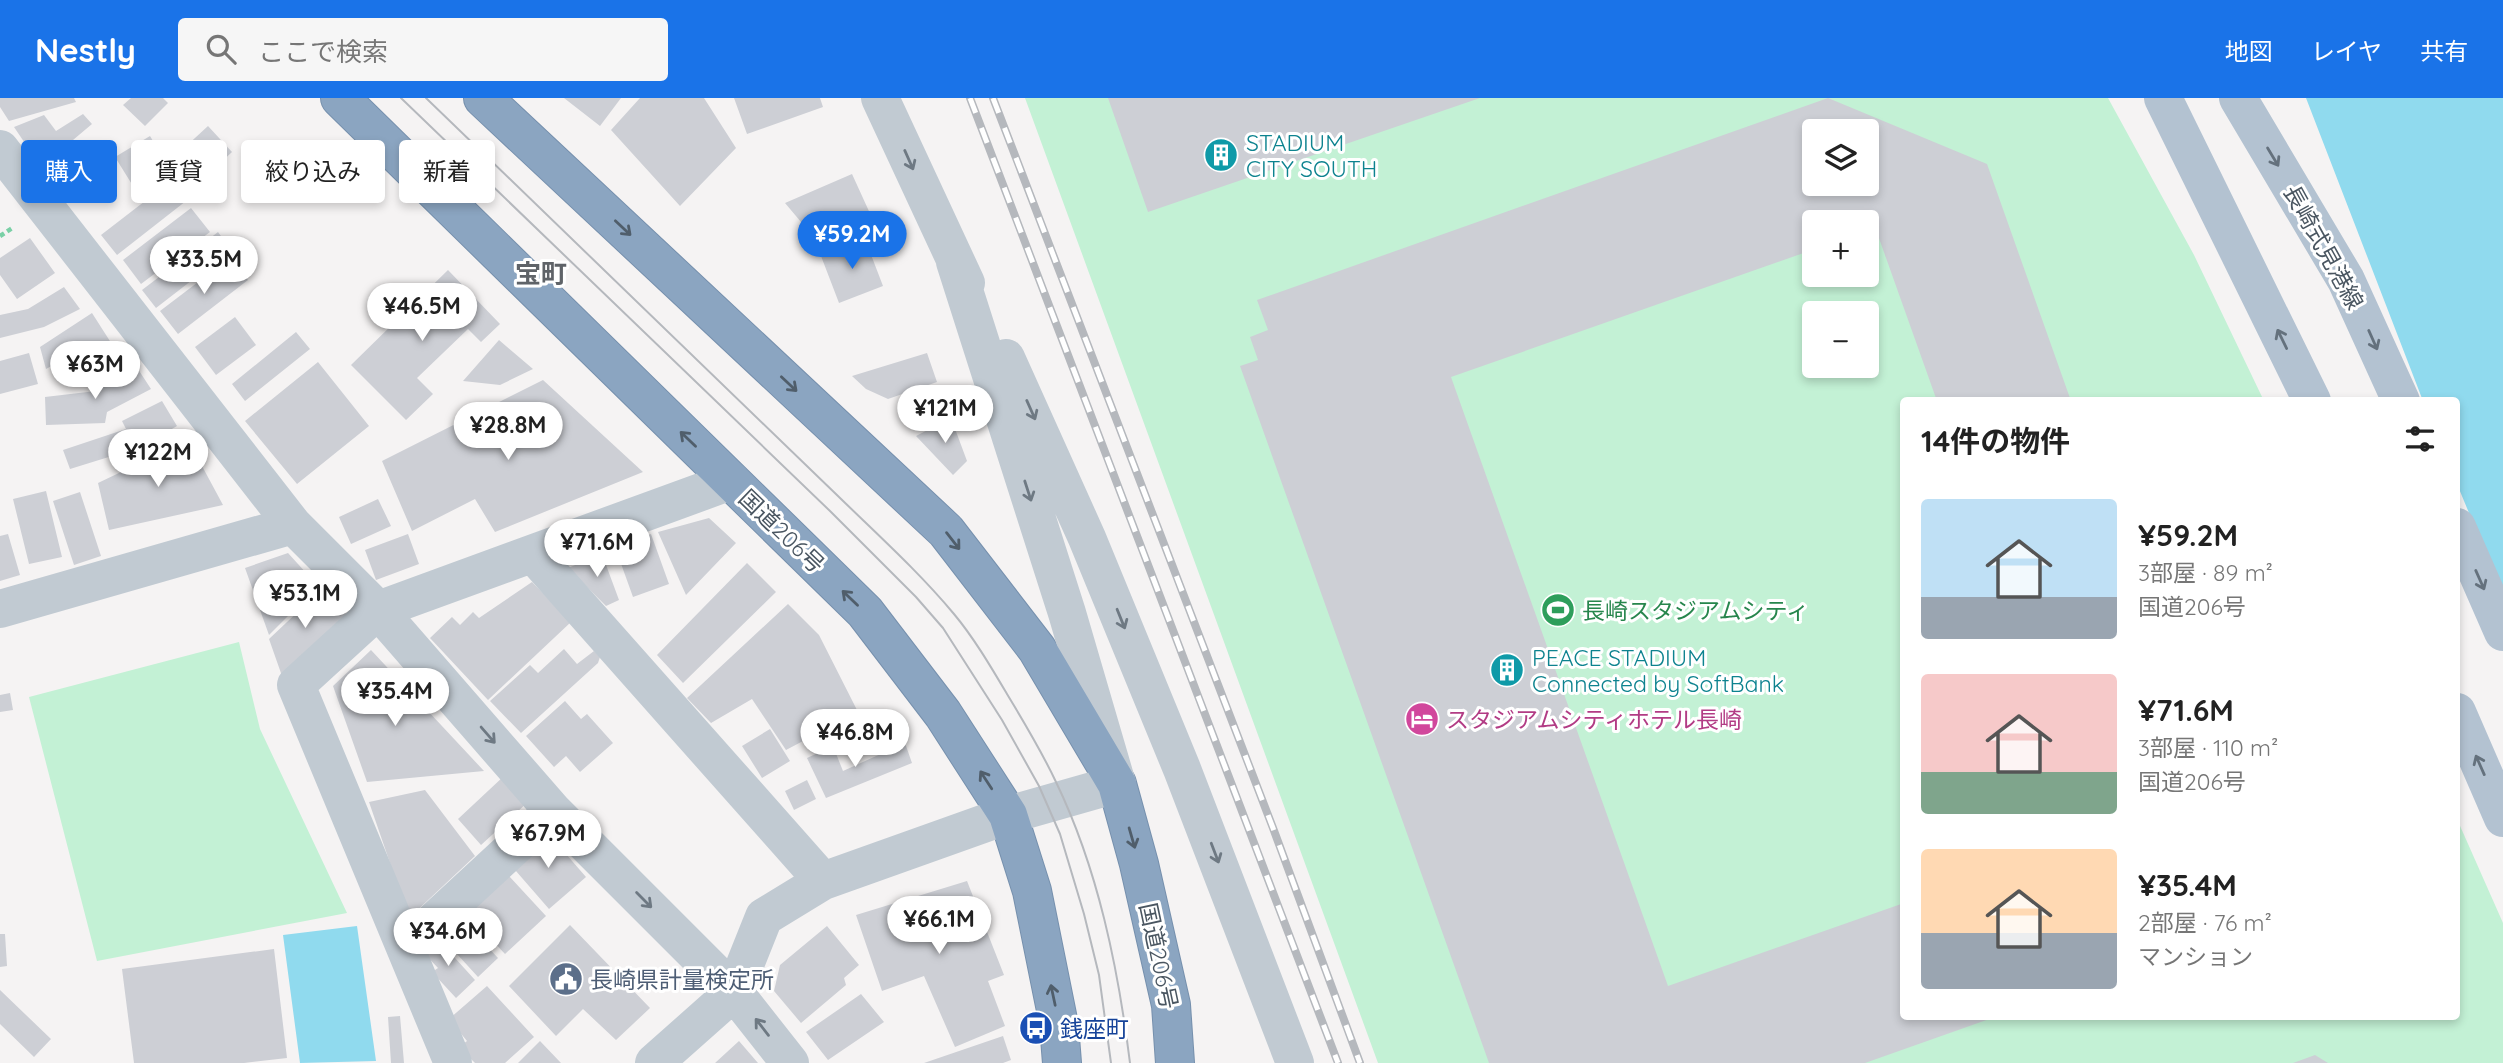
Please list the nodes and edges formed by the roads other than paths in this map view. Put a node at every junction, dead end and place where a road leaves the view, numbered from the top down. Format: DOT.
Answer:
graph roads {
  1 [pos="340,98"];
  2 [pos="483,98"];
  3 [pos="880,98"];
  4 [pos="2163,98"];
  5 [pos="2238,98"];
  6 [pos="0,149"];
  7 [pos="955,262"];
  8 [pos="2310,397"];
  9 [pos="2398,397"];
  10 [pos="731,481"];
  11 [pos="293,525"];
  12 [pos="2460,534"];
  13 [pos="533,554"];
  14 [pos="0,609"];
  15 [pos="378,610"];
  16 [pos="2503,632"];
  17 [pos="2460,719"];
  18 [pos="1117,784"];
  19 [pos="553,811"];
  20 [pos="1009,815"];
  21 [pos="2503,818"];
  22 [pos="823,881"];
  23 [pos="406,947"];
  24 [pos="734,992"];
  25 [pos="453,1063"];
  26 [pos="653,1063"];
  27 [pos="790,1063"];
  28 [pos="1062,1063"];
  29 [pos="1175,1063"];
  30 [pos="1295,1063"];
  10 -- 1 [label="highway, 国道206号, one-way"];
  2 -- 18 [label="highway, 国道206号, one-way"];
  3 -- 7 [label="street, one-way"];
  8 -- 4 [label="main road, one-way"];
  5 -- 9 [label="main road, 長崎式見港線, one-way"];
  6 -- 11 [label="street"];
  7 -- 18 [label="street, one-way"];
  7 -- 30 [label="street, one-way"];
  10 -- 13 [label="street"];
  20 -- 10 [label="highway, 国道206号, one-way"];
  11 -- 14 [label="street"];
  11 -- 15 [label="street"];
  12 -- 16 [label="main road, one-way"];
  13 -- 15 [label="street"];
  13 -- 22 [label="street"];
  15 -- 19 [label="street, one-way"];
  15 -- 23 [label="street"];
  21 -- 17 [label="main road, one-way"];
  18 -- 20 [label="street"];
  18 -- 29 [label="highway, 国道206号, one-way"];
  19 -- 23 [label="street"];
  19 -- 24 [label="street, one-way"];
  20 -- 22 [label="street"];
  28 -- 20 [label="highway, 国道206号, one-way"];
  22 -- 24 [label="street"];
  23 -- 25 [label="street"];
  24 -- 26 [label="street"];
  27 -- 24 [label="street, one-way"];
}
